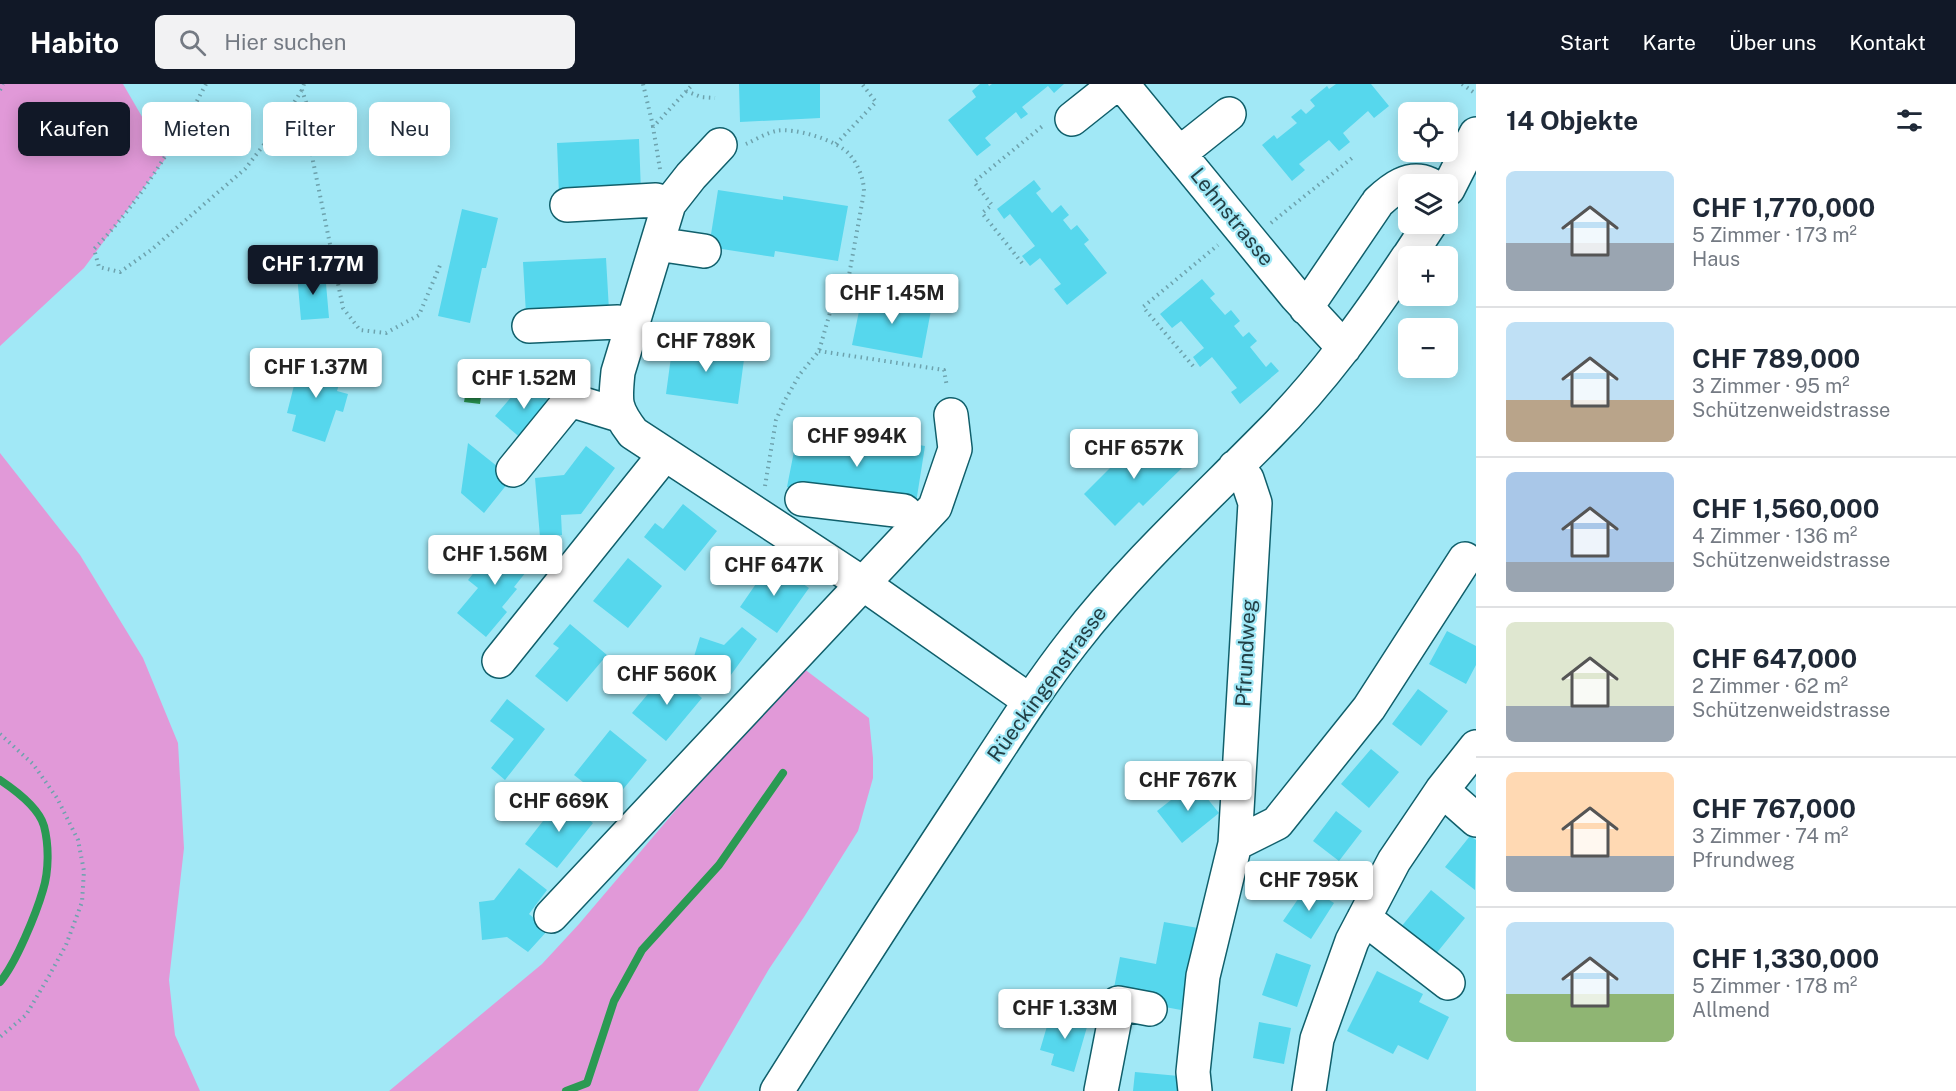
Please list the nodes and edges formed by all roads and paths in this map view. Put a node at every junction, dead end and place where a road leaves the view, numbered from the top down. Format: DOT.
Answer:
graph roads {
  1 [pos="3,84"];
  2 [pos="206,84"];
  3 [pos="304,84"];
  4 [pos="643,84"];
  5 [pos="693,84"];
  6 [pos="862,84"];
  7 [pos="1116,84"];
  8 [pos="1122,84"];
  9 [pos="1462,84"];
  10 [pos="0,90"];
  11 [pos="302,90"];
  12 [pos="686,91"];
  13 [pos="1476,94"];
  14 [pos="715,99"];
  15 [pos="1229,114"];
  16 [pos="1060,120"];
  17 [pos="653,127"];
  18 [pos="1476,134"];
  19 [pos="836,144"];
  20 [pos="729,146"];
  21 [pos="1180,153"];
  22 [pos="1353,158"];
  23 [pos="1456,174"];
  24 [pos="1398,187"];
  25 [pos="669,204"];
  26 [pos="567,205"];
  27 [pos="1263,230"];
  28 [pos="1223,241"];
  29 [pos="657,244"];
  30 [pos="704,250"];
  31 [pos="1022,262"];
  32 [pos="441,263"];
  33 [pos="1398,273"];
  34 [pos="1306,308"];
  35 [pos="632,325"];
  36 [pos="529,326"];
  37 [pos="1344,348"];
  38 [pos="819,351"];
  39 [pos="1193,366"];
  40 [pos="619,415"];
  41 [pos="951,415"];
  42 [pos="664,454"];
  43 [pos="1235,467"];
  44 [pos="513,470"];
  45 [pos="766,484"];
  46 [pos="802,499"];
  47 [pos="918,524"];
  48 [pos="1465,559"];
  49 [pos="862,583"];
  50 [pos="499,661"];
  51 [pos="1030,701"];
  52 [pos="0,734"];
  53 [pos="1476,747"];
  54 [pos="1442,790"];
  55 [pos="1476,820"];
  56 [pos="1235,844"];
  57 [pos="550,916"];
  58 [pos="1364,918"];
  59 [pos="1448,983"];
  60 [pos="1150,1009"];
  61 [pos="0,1037"];
  62 [pos="777,1091"];
  63 [pos="1101,1091"];
  64 [pos="1195,1091"];
  65 [pos="1309,1091"];
  1 -- 10 [label="path"];
  2 -- 11 [label="path"];
  3 -- 11 [label="path"];
  4 -- 17 [label="path"];
  5 -- 12 [label="path"];
  6 -- 19 [label="path"];
  7 -- 16 [label="street"];
  8 -- 21 [label="street, Lehnstrasse"];
  9 -- 13 [label="path"];
  11 -- 32 [label="path"];
  12 -- 14 [label="path"];
  12 -- 17 [label="path"];
  15 -- 21 [label="street"];
  16 -- 31 [label="path"];
  17 -- 25 [label="path"];
  18 -- 23 [label="street"];
  19 -- 20 [label="path"];
  19 -- 38 [label="path"];
  20 -- 25 [label="street"];
  21 -- 34 [label="street, Lehnstrasse"];
  22 -- 27 [label="path"];
  24 -- 34 [label="street"];
  25 -- 26 [label="street"];
  25 -- 29 [label="street"];
  28 -- 39 [label="path"];
  29 -- 30 [label="street"];
  29 -- 35 [label="street"];
  33 -- 37 [label="street, Rüeckingenstrasse"];
  34 -- 37 [label="street, Lehnstrasse"];
  35 -- 36 [label="street"];
  35 -- 40 [label="street"];
  37 -- 43 [label="street, Rüeckingenstrasse"];
  38 -- 41 [label="path"];
  38 -- 45 [label="path"];
  40 -- 42 [label="street"];
  40 -- 44 [label="street"];
  41 -- 47 [label="street"];
  42 -- 49 [label="street"];
  42 -- 50 [label="street"];
  43 -- 51 [label="street, Rüeckingenstrasse"];
  43 -- 56 [label="street, Pfrundweg"];
  46 -- 47 [label="street"];
  47 -- 49 [label="street"];
  48 -- 56 [label="street"];
  49 -- 51 [label="street"];
  49 -- 57 [label="street"];
  51 -- 62 [label="street, Rüeckingenstrasse"];
  52 -- 61 [label="path"];
  53 -- 54 [label="street"];
  54 -- 55 [label="street"];
  54 -- 58 [label="street"];
  56 -- 64 [label="street, Pfrundweg"];
  58 -- 59 [label="street"];
  58 -- 65 [label="street"];
  60 -- 63 [label="street"];
}
